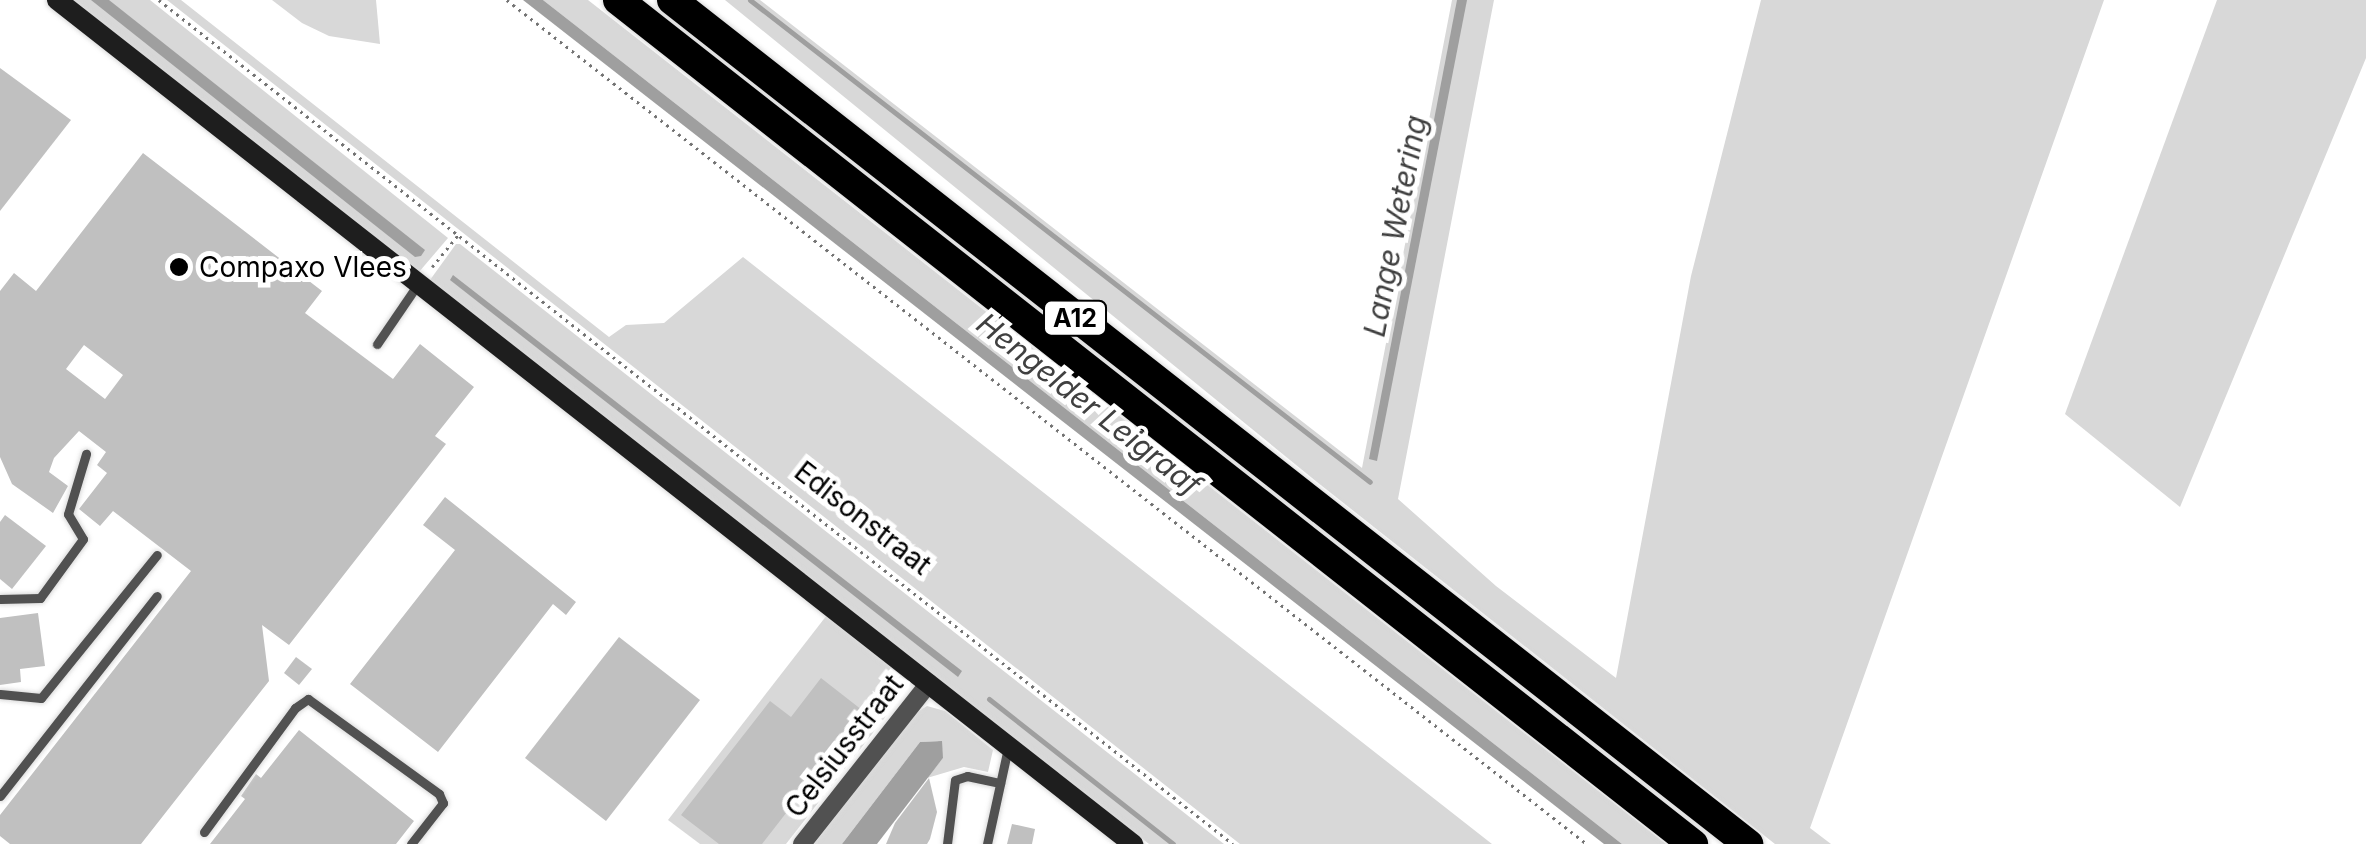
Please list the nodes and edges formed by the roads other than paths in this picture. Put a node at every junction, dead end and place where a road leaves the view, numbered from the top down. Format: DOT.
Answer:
graph roads {
  1 [pos="57,0"];
  2 [pos="618,0"];
  3 [pos="672,0"];
  4 [pos="704,0"];
  5 [pos="828,126"];
  6 [pos="418,284"];
  7 [pos="377,344"];
  8 [pos="86,454"];
  9 [pos="157,554"];
  10 [pos="157,596"];
  11 [pos="0,599"];
  12 [pos="929,683"];
  13 [pos="0,694"];
  14 [pos="1008,745"];
  15 [pos="1000,783"];
  16 [pos="0,796"];
  17 [pos="204,832"];
  18 [pos="411,844"];
  19 [pos="802,844"];
  20 [pos="947,844"];
  21 [pos="988,844"];
  22 [pos="1133,844"];
  23 [pos="1693,844"];
  24 [pos="1748,844"];
  1 -- 6 [label="street"];
  2 -- 23 [label="highway, A12"];
  3 -- 5 [label="highway, A12"];
  4 -- 5 [label="highway, A12"];
  5 -- 24 [label="highway, A12"];
  6 -- 7 [label="lane"];
  6 -- 12 [label="street"];
  8 -- 11 [label="lane"];
  9 -- 13 [label="lane"];
  10 -- 16 [label="lane"];
  12 -- 14 [label="street"];
  12 -- 19 [label="street, Celsiusstraat"];
  14 -- 15 [label="lane"];
  14 -- 22 [label="street"];
  15 -- 20 [label="lane"];
  15 -- 21 [label="lane"];
  17 -- 18 [label="lane"];
}
